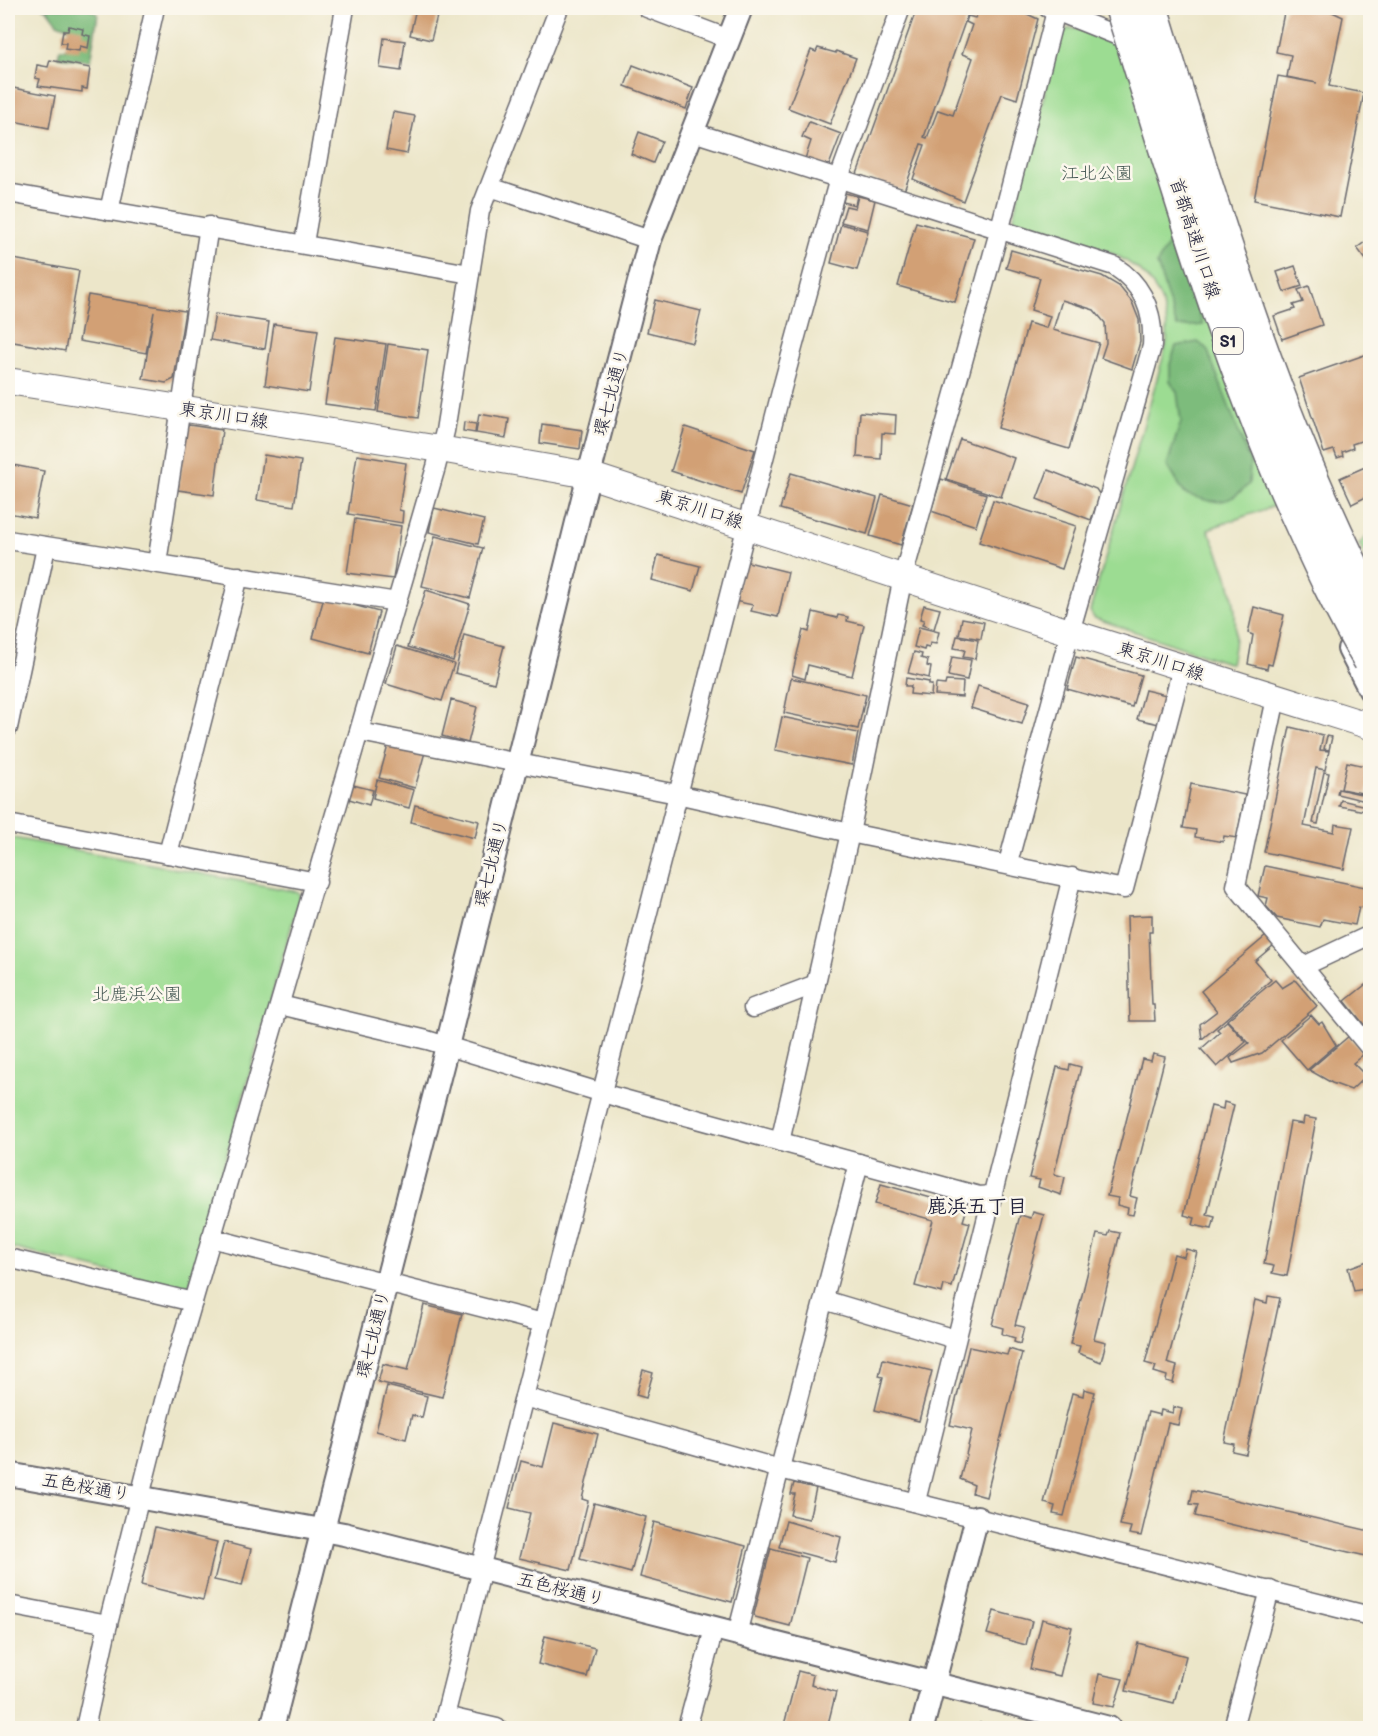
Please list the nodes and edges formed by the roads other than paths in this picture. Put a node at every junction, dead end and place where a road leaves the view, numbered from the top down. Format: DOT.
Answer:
graph roads {
  1 [pos="155,8"];
  2 [pos="345,8"];
  3 [pos="559,8"];
  4 [pos="647,8"];
  5 [pos="741,8"];
  6 [pos="901,8"];
  7 [pos="1122,8"];
  8 [pos="1149,8"];
  9 [pos="1052,9"];
  10 [pos="729,39"];
  11 [pos="1149,48"];
  12 [pos="693,132"];
  13 [pos="839,178"];
  14 [pos="490,187"];
  15 [pos="8,193"];
  16 [pos="109,211"];
  17 [pos="209,226"];
  18 [pos="1000,228"];
  19 [pos="650,240"];
  20 [pos="304,243"];
  21 [pos="470,274"];
  22 [pos="8,381"];
  23 [pos="180,408"];
  24 [pos="440,449"];
  25 [pos="589,475"];
  26 [pos="1299,483"];
  27 [pos="746,525"];
  28 [pos="8,540"];
  29 [pos="46,547"];
  30 [pos="157,563"];
  31 [pos="239,576"];
  32 [pos="903,577"];
  33 [pos="1371,584"];
  34 [pos="397,602"];
  35 [pos="1371,602"];
  36 [pos="1070,632"];
  37 [pos="1371,660"];
  38 [pos="1182,668"];
  39 [pos="1371,690"];
  40 [pos="1276,698"];
  41 [pos="1371,726"];
  42 [pos="8,728"];
  43 [pos="360,732"];
  44 [pos="516,763"];
  45 [pos="677,794"];
  46 [pos="8,824"];
  47 [pos="850,833"];
  48 [pos="168,854"];
  49 [pos="1008,863"];
  50 [pos="1072,876"];
  51 [pos="317,882"];
  52 [pos="1371,935"];
  53 [pos="1304,966"];
  54 [pos="816,984"];
  55 [pos="280,1005"];
  56 [pos="753,1008"];
  57 [pos="447,1046"];
  58 [pos="1371,1048"];
  59 [pos="602,1093"];
  60 [pos="780,1142"];
  61 [pos="860,1163"];
  62 [pos="993,1195"];
  63 [pos="211,1238"];
  64 [pos="8,1258"];
  65 [pos="386,1283"];
  66 [pos="824,1300"];
  67 [pos="193,1302"];
  68 [pos="543,1323"];
  69 [pos="955,1339"];
  70 [pos="524,1397"];
  71 [pos="780,1468"];
  72 [pos="8,1474"];
  73 [pos="140,1497"];
  74 [pos="916,1501"];
  75 [pos="977,1517"];
  76 [pos="323,1530"];
  77 [pos="481,1569"];
  78 [pos="1270,1590"];
  79 [pos="8,1605"];
  80 [pos="1371,1616"];
  81 [pos="108,1624"];
  82 [pos="714,1629"];
  83 [pos="737,1634"];
  84 [pos="934,1684"];
  85 [pos="443,1722"];
  86 [pos="85,1728"];
  87 [pos="272,1728"];
  88 [pos="496,1728"];
  89 [pos="687,1728"];
  90 [pos="922,1728"];
  91 [pos="1110,1728"];
  92 [pos="1233,1728"];
  1 -- 16 [label="street"];
  2 -- 20 [label="street"];
  3 -- 14 [label="street"];
  4 -- 10 [label="street"];
  5 -- 10 [label="street, 環七北通り"];
  6 -- 13 [label="street"];
  7 -- 37 [label="highway, 首都高速川口線 / S1, bridge"];
  8 -- 11 [label="street"];
  8 -- 35 [label="highway, 首都高速川口線 / S1, bridge"];
  9 -- 11 [label="street"];
  9 -- 18 [label="street"];
  10 -- 12 [label="street, 環七北通り"];
  11 -- 26 [label="street"];
  12 -- 13 [label="street"];
  12 -- 19 [label="street, 環七北通り"];
  13 -- 18 [label="street"];
  13 -- 27 [label="street"];
  14 -- 19 [label="street"];
  14 -- 21 [label="street"];
  15 -- 16 [label="street"];
  16 -- 17 [label="street"];
  17 -- 20 [label="street"];
  17 -- 23 [label="street"];
  18 -- 32 [label="street"];
  18 -- 36 [label="street"];
  19 -- 25 [label="street, 環七北通り"];
  20 -- 21 [label="street"];
  21 -- 24 [label="street"];
  22 -- 23 [label="main road, 東京川口線"];
  23 -- 24 [label="main road, 東京川口線"];
  23 -- 30 [label="street"];
  24 -- 25 [label="main road, 東京川口線"];
  24 -- 34 [label="street"];
  25 -- 27 [label="main road, 東京川口線"];
  25 -- 44 [label="street, 環七北通り"];
  26 -- 33 [label="street"];
  26 -- 39 [label="street"];
  27 -- 32 [label="main road, 東京川口線"];
  27 -- 45 [label="street"];
  28 -- 29 [label="street"];
  29 -- 30 [label="street"];
  29 -- 42 [label="street"];
  30 -- 31 [label="street"];
  31 -- 34 [label="street"];
  31 -- 48 [label="street"];
  32 -- 36 [label="main road, 東京川口線"];
  32 -- 47 [label="street"];
  34 -- 43 [label="street"];
  36 -- 38 [label="main road, 東京川口線"];
  36 -- 49 [label="street"];
  38 -- 40 [label="main road, 東京川口線"];
  38 -- 50 [label="street"];
  40 -- 41 [label="main road, 東京川口線"];
  40 -- 53 [label="street"];
  43 -- 44 [label="street"];
  43 -- 51 [label="street"];
  44 -- 45 [label="street"];
  44 -- 57 [label="street, 環七北通り"];
  45 -- 47 [label="street"];
  45 -- 59 [label="street"];
  46 -- 48 [label="street"];
  47 -- 49 [label="street"];
  47 -- 54 [label="street"];
  48 -- 51 [label="street"];
  49 -- 50 [label="street"];
  50 -- 62 [label="street"];
  51 -- 55 [label="street"];
  52 -- 53 [label="street"];
  53 -- 58 [label="street"];
  54 -- 56 [label="street"];
  54 -- 60 [label="street"];
  55 -- 57 [label="street"];
  55 -- 63 [label="street"];
  57 -- 59 [label="street"];
  57 -- 65 [label="street, 環七北通り"];
  59 -- 60 [label="street"];
  59 -- 68 [label="street"];
  60 -- 61 [label="street"];
  61 -- 62 [label="street"];
  61 -- 66 [label="street"];
  62 -- 69 [label="street"];
  63 -- 65 [label="street"];
  63 -- 67 [label="street"];
  64 -- 67 [label="street"];
  65 -- 68 [label="street"];
  65 -- 76 [label="street, 環七北通り"];
  66 -- 69 [label="street"];
  66 -- 71 [label="street"];
  67 -- 73 [label="street"];
  68 -- 70 [label="street"];
  69 -- 74 [label="street"];
  70 -- 71 [label="street"];
  70 -- 77 [label="street"];
  71 -- 74 [label="street"];
  71 -- 83 [label="street"];
  72 -- 73 [label="street, 五色桜通り"];
  73 -- 76 [label="street, 五色桜通り"];
  73 -- 81 [label="street"];
  74 -- 75 [label="street"];
  75 -- 78 [label="street"];
  75 -- 84 [label="street"];
  76 -- 77 [label="street, 五色桜通り"];
  76 -- 87 [label="street, 環七北通り"];
  77 -- 82 [label="street, 五色桜通り"];
  77 -- 85 [label="street"];
  78 -- 80 [label="street"];
  78 -- 92 [label="street"];
  79 -- 81 [label="street"];
  81 -- 86 [label="street"];
  82 -- 83 [label="street, 五色桜通り"];
  82 -- 89 [label="street"];
  83 -- 84 [label="street, 五色桜通り"];
  84 -- 90 [label="street"];
  84 -- 91 [label="street, 五色桜通り"];
  85 -- 88 [label="street"];
}
